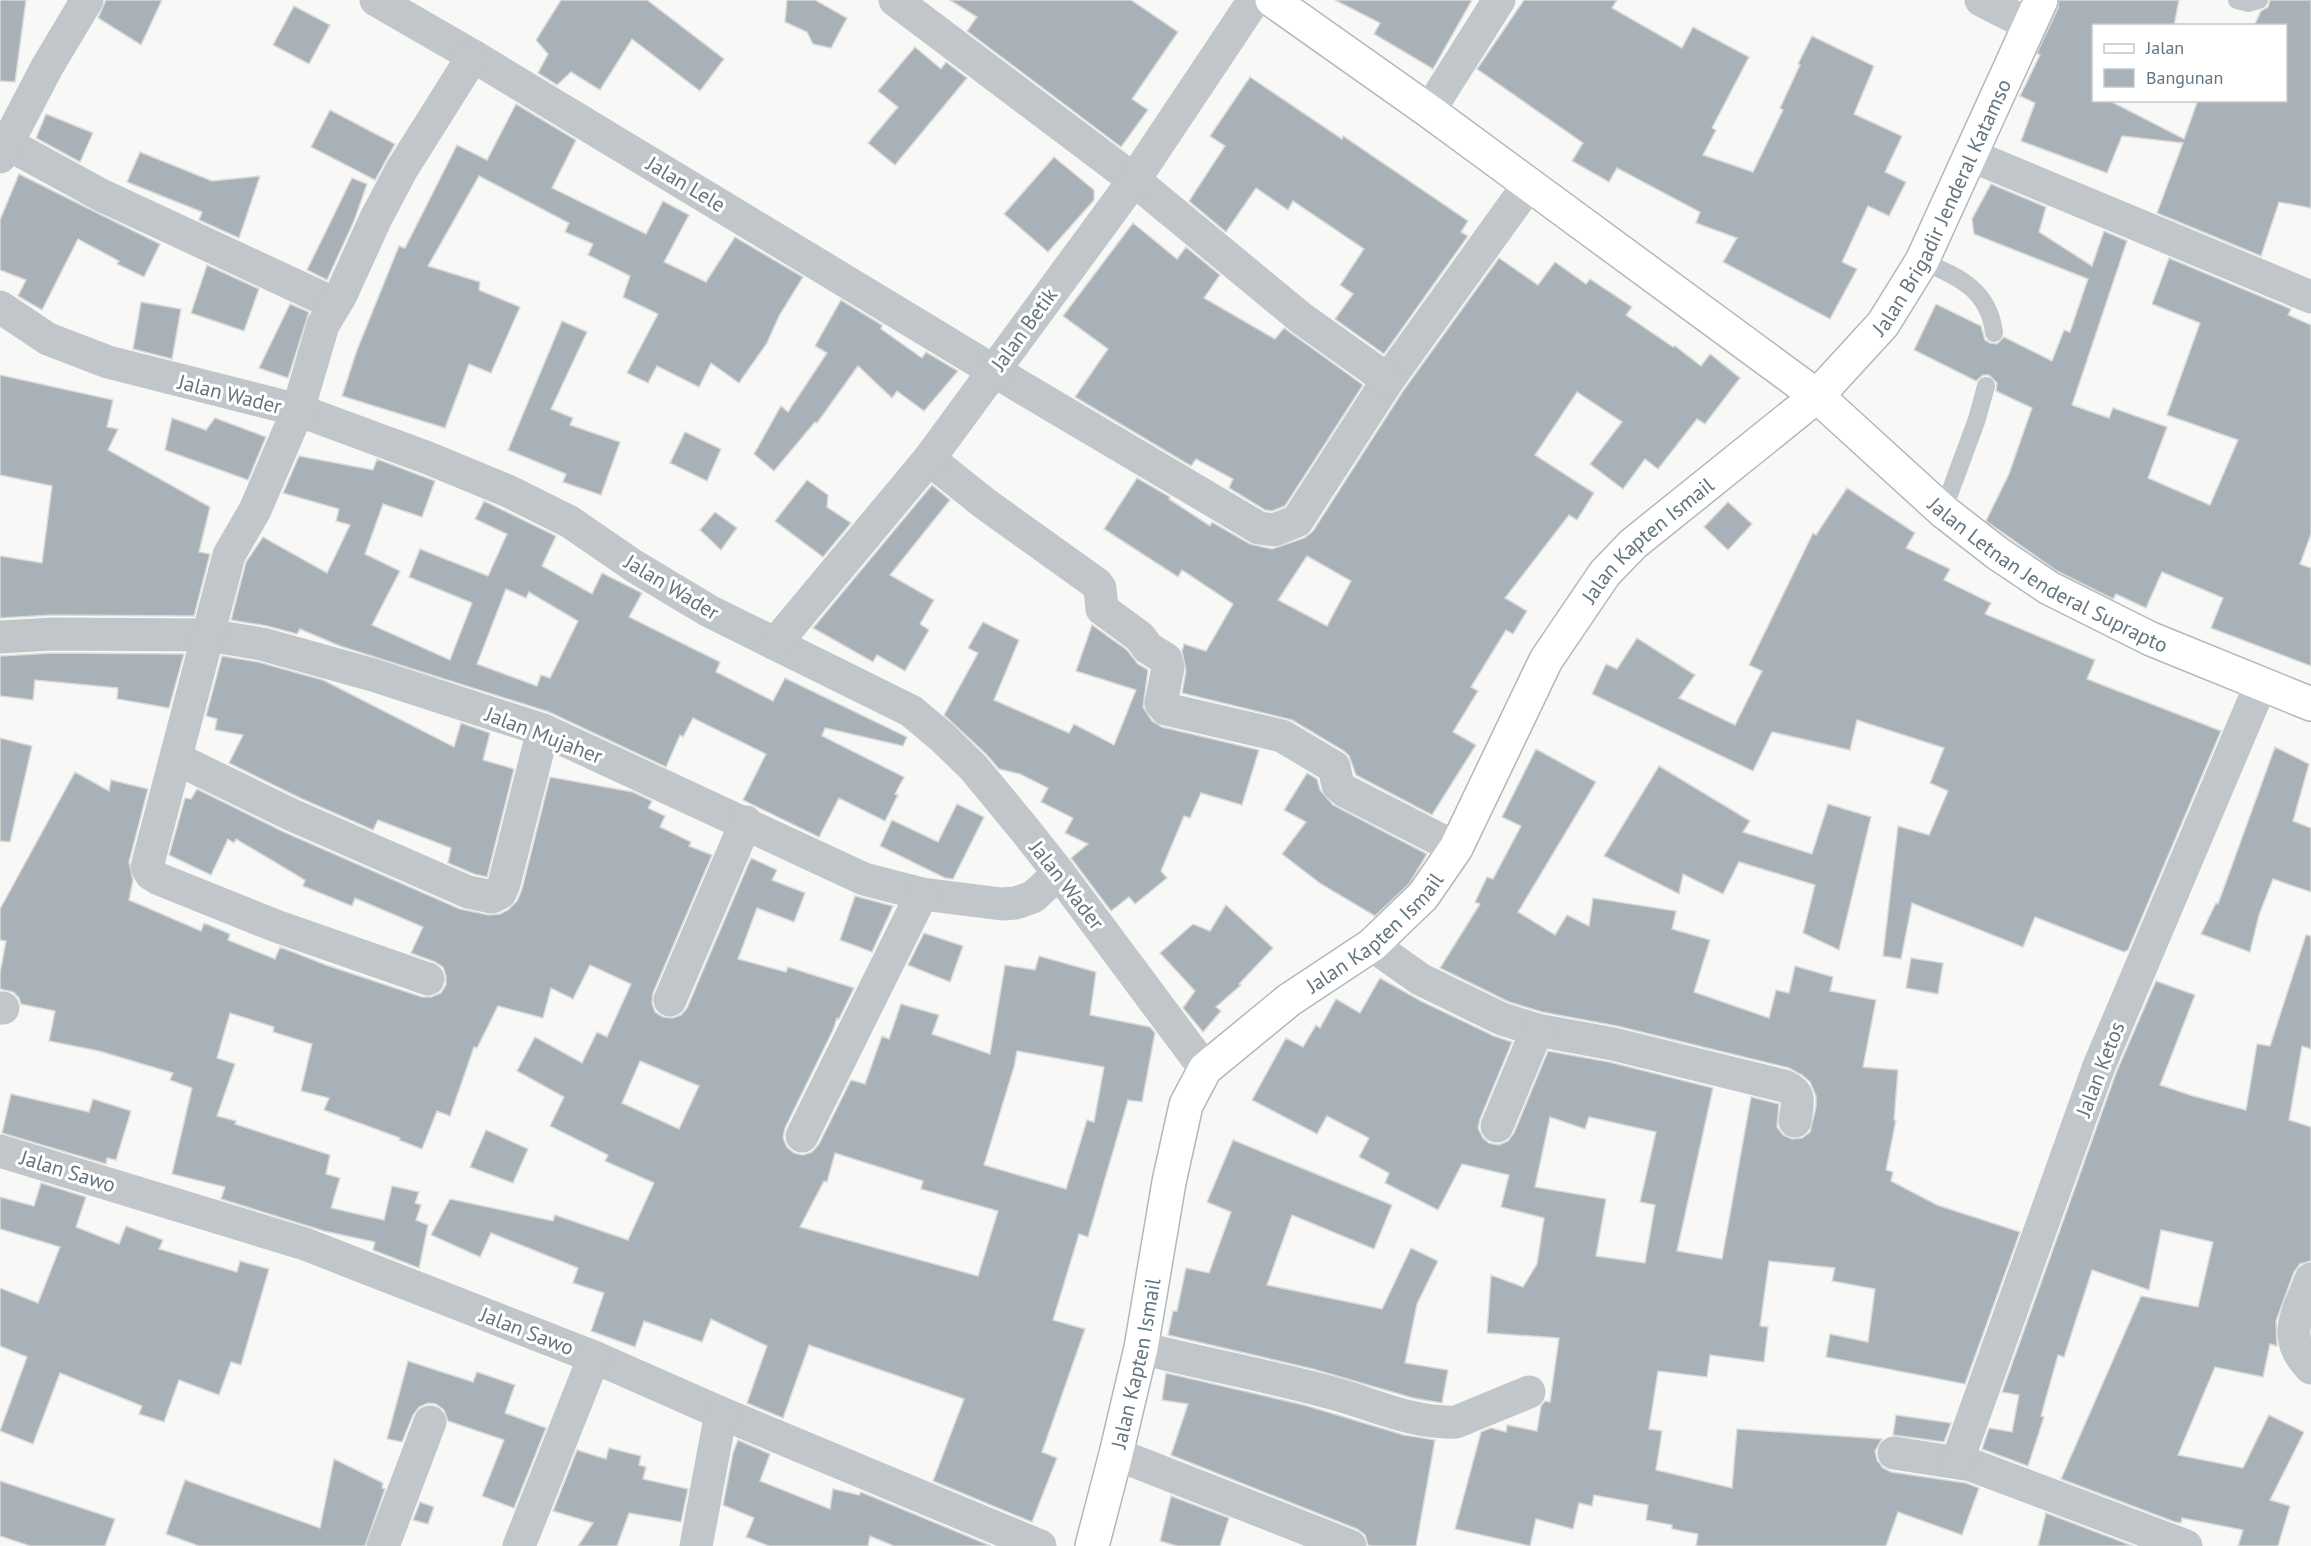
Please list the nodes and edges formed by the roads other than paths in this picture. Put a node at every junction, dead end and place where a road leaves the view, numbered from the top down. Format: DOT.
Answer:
graph roads {
  1 [pos="87,0"];
  2 [pos="376,0"];
  3 [pos="895,0"];
  4 [pos="1254,0"];
  5 [pos="1272,0"];
  6 [pos="1499,0"];
  7 [pos="1981,0"];
  8 [pos="2237,0"];
  9 [pos="2259,0"];
  10 [pos="2034,12"];
  11 [pos="473,56"];
  12 [pos="1430,111"];
  13 [pos="3,150"];
  14 [pos="1970,155"];
  15 [pos="1134,180"];
  16 [pos="1529,184"];
  17 [pos="1922,261"];
  18 [pos="2311,297"];
  19 [pos="335,304"];
  20 [pos="0,307"];
  21 [pos="1994,333"];
  22 [pos="994,370"];
  23 [pos="1388,380"];
  24 [pos="1986,386"];
  25 [pos="1817,396"];
  26 [pos="298,410"];
  27 [pos="929,459"];
  28 [pos="1943,511"];
  29 [pos="208,634"];
  30 [pos="0,637"];
  31 [pos="775,644"];
  32 [pos="2260,684"];
  33 [pos="2311,704"];
  34 [pos="543,730"];
  35 [pos="177,759"];
  36 [pos="746,822"];
  37 [pos="1456,848"];
  38 [pos="1059,873"];
  39 [pos="922,894"];
  40 [pos="1372,945"];
  41 [pos="429,979"];
  42 [pos="670,1000"];
  43 [pos="1537,1030"];
  44 [pos="1205,1069"];
  45 [pos="1795,1121"];
  46 [pos="1497,1126"];
  47 [pos="802,1136"];
  48 [pos="0,1151"];
  49 [pos="2311,1279"];
  50 [pos="1141,1348"];
  51 [pos="594,1357"];
  52 [pos="2311,1368"];
  53 [pos="1529,1392"];
  54 [pos="721,1413"];
  55 [pos="430,1422"];
  56 [pos="1894,1453"];
  57 [pos="1116,1454"];
  58 [pos="1957,1462"];
  59 [pos="383,1546"];
  60 [pos="519,1546"];
  61 [pos="696,1546"];
  62 [pos="1040,1546"];
  63 [pos="1092,1546"];
  64 [pos="1350,1546"];
  65 [pos="2186,1546"];
  1 -- 13 [label="street"];
  2 -- 11 [label="street, Jalan Lele"];
  3 -- 15 [label="street"];
  4 -- 15 [label="street, Jalan Betik"];
  5 -- 12 [label="street, Jalan Letnan Jenderal Suprapto"];
  6 -- 12 [label="street"];
  7 -- 10 [label="street"];
  8 -- 9 [label="lane"];
  10 -- 14 [label="street, Jalan Brigadir Jenderal Katamso"];
  11 -- 19 [label="street"];
  11 -- 22 [label="street, Jalan Lele"];
  12 -- 16 [label="street, Jalan Letnan Jenderal Suprapto"];
  13 -- 19 [label="street"];
  14 -- 17 [label="street, Jalan Brigadir Jenderal Katamso"];
  14 -- 18 [label="street"];
  15 -- 22 [label="street, Jalan Betik"];
  15 -- 23 [label="street"];
  16 -- 23 [label="street, Jalan Lele"];
  16 -- 25 [label="street, Jalan Letnan Jenderal Suprapto"];
  17 -- 21 [label="lane"];
  17 -- 25 [label="street, Jalan Brigadir Jenderal Katamso"];
  19 -- 26 [label="street"];
  20 -- 26 [label="street, Jalan Wader"];
  22 -- 23 [label="street, Jalan Lele"];
  22 -- 27 [label="street, Jalan Betik"];
  24 -- 28 [label="lane"];
  25 -- 28 [label="street, Jalan Letnan Jenderal Suprapto"];
  25 -- 37 [label="street, Jalan Kapten Ismail"];
  26 -- 29 [label="street"];
  26 -- 31 [label="street, Jalan Wader"];
  27 -- 31 [label="street, Jalan Betik"];
  27 -- 37 [label="street"];
  28 -- 32 [label="street, Jalan Letnan Jenderal Suprapto"];
  29 -- 30 [label="street, Jalan Mujaher"];
  29 -- 34 [label="street, Jalan Mujaher"];
  29 -- 35 [label="street"];
  31 -- 38 [label="street, Jalan Wader"];
  32 -- 33 [label="street, Jalan Letnan Jenderal Suprapto"];
  32 -- 58 [label="street, Jalan Ketos"];
  34 -- 35 [label="street"];
  34 -- 36 [label="street, Jalan Mujaher"];
  35 -- 41 [label="street"];
  36 -- 39 [label="street, Jalan Mujaher"];
  36 -- 42 [label="street"];
  37 -- 40 [label="street, Jalan Kapten Ismail"];
  38 -- 39 [label="street, Jalan Mujaher"];
  38 -- 44 [label="street, Jalan Wader"];
  39 -- 47 [label="street"];
  40 -- 43 [label="street"];
  40 -- 44 [label="street, Jalan Kapten Ismail"];
  43 -- 45 [label="street"];
  43 -- 46 [label="street"];
  44 -- 50 [label="street, Jalan Kapten Ismail"];
  48 -- 51 [label="street, Jalan Sawo"];
  49 -- 52 [label="street"];
  50 -- 53 [label="street"];
  50 -- 57 [label="street, Jalan Kapten Ismail"];
  51 -- 54 [label="street, Jalan Sawo"];
  51 -- 60 [label="street"];
  54 -- 61 [label="street"];
  54 -- 62 [label="street, Jalan Sawo"];
  55 -- 59 [label="street"];
  56 -- 58 [label="street"];
  57 -- 63 [label="street, Jalan Kapten Ismail"];
  57 -- 64 [label="street"];
  58 -- 65 [label="street"];
}
